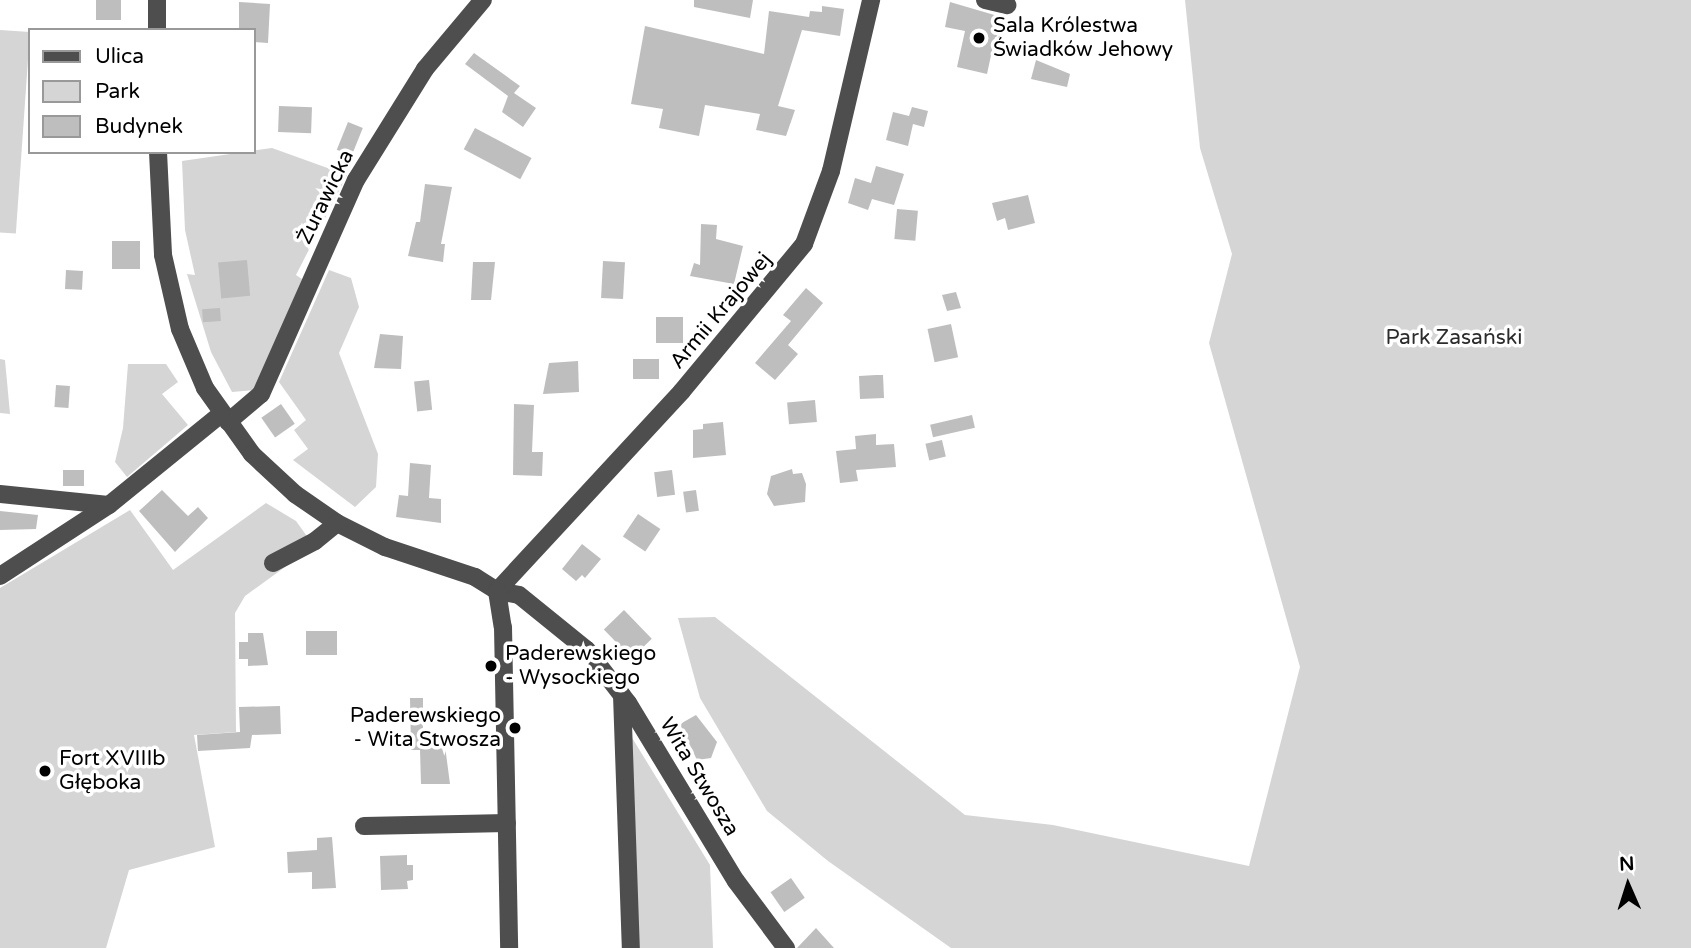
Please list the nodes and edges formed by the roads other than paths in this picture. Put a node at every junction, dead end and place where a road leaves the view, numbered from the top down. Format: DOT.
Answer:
graph roads {
  1 [pos="157,0"];
  2 [pos="483,0"];
  3 [pos="871,0"];
  4 [pos="985,0"];
  5 [pos="1007,5"];
  6 [pos="157,28"];
  7 [pos="158,154"];
  8 [pos="225,418"];
  9 [pos="0,494"];
  10 [pos="108,505"];
  11 [pos="337,523"];
  12 [pos="273,563"];
  13 [pos="0,576"];
  14 [pos="497,591"];
  15 [pos="622,695"];
  16 [pos="507,822"];
  17 [pos="365,826"];
  18 [pos="509,948"];
  19 [pos="631,948"];
  20 [pos="786,948"];
  1 -- 6 [label="street"];
  2 -- 8 [label="street, Żurawicka"];
  3 -- 14 [label="street, Armii Krajowej"];
  4 -- 5 [label="street"];
  7 -- 8 [label="street, Wita Stwosza"];
  8 -- 10 [label="street, Żurawicka"];
  8 -- 11 [label="street, Wita Stwosza"];
  9 -- 10 [label="street"];
  10 -- 13 [label="street, Żurawicka"];
  11 -- 12 [label="street"];
  11 -- 14 [label="street, Wita Stwosza"];
  14 -- 15 [label="street, Wita Stwosza"];
  14 -- 16 [label="street"];
  15 -- 19 [label="street"];
  15 -- 20 [label="street, Wita Stwosza"];
  16 -- 17 [label="street"];
  16 -- 18 [label="street"];
}
